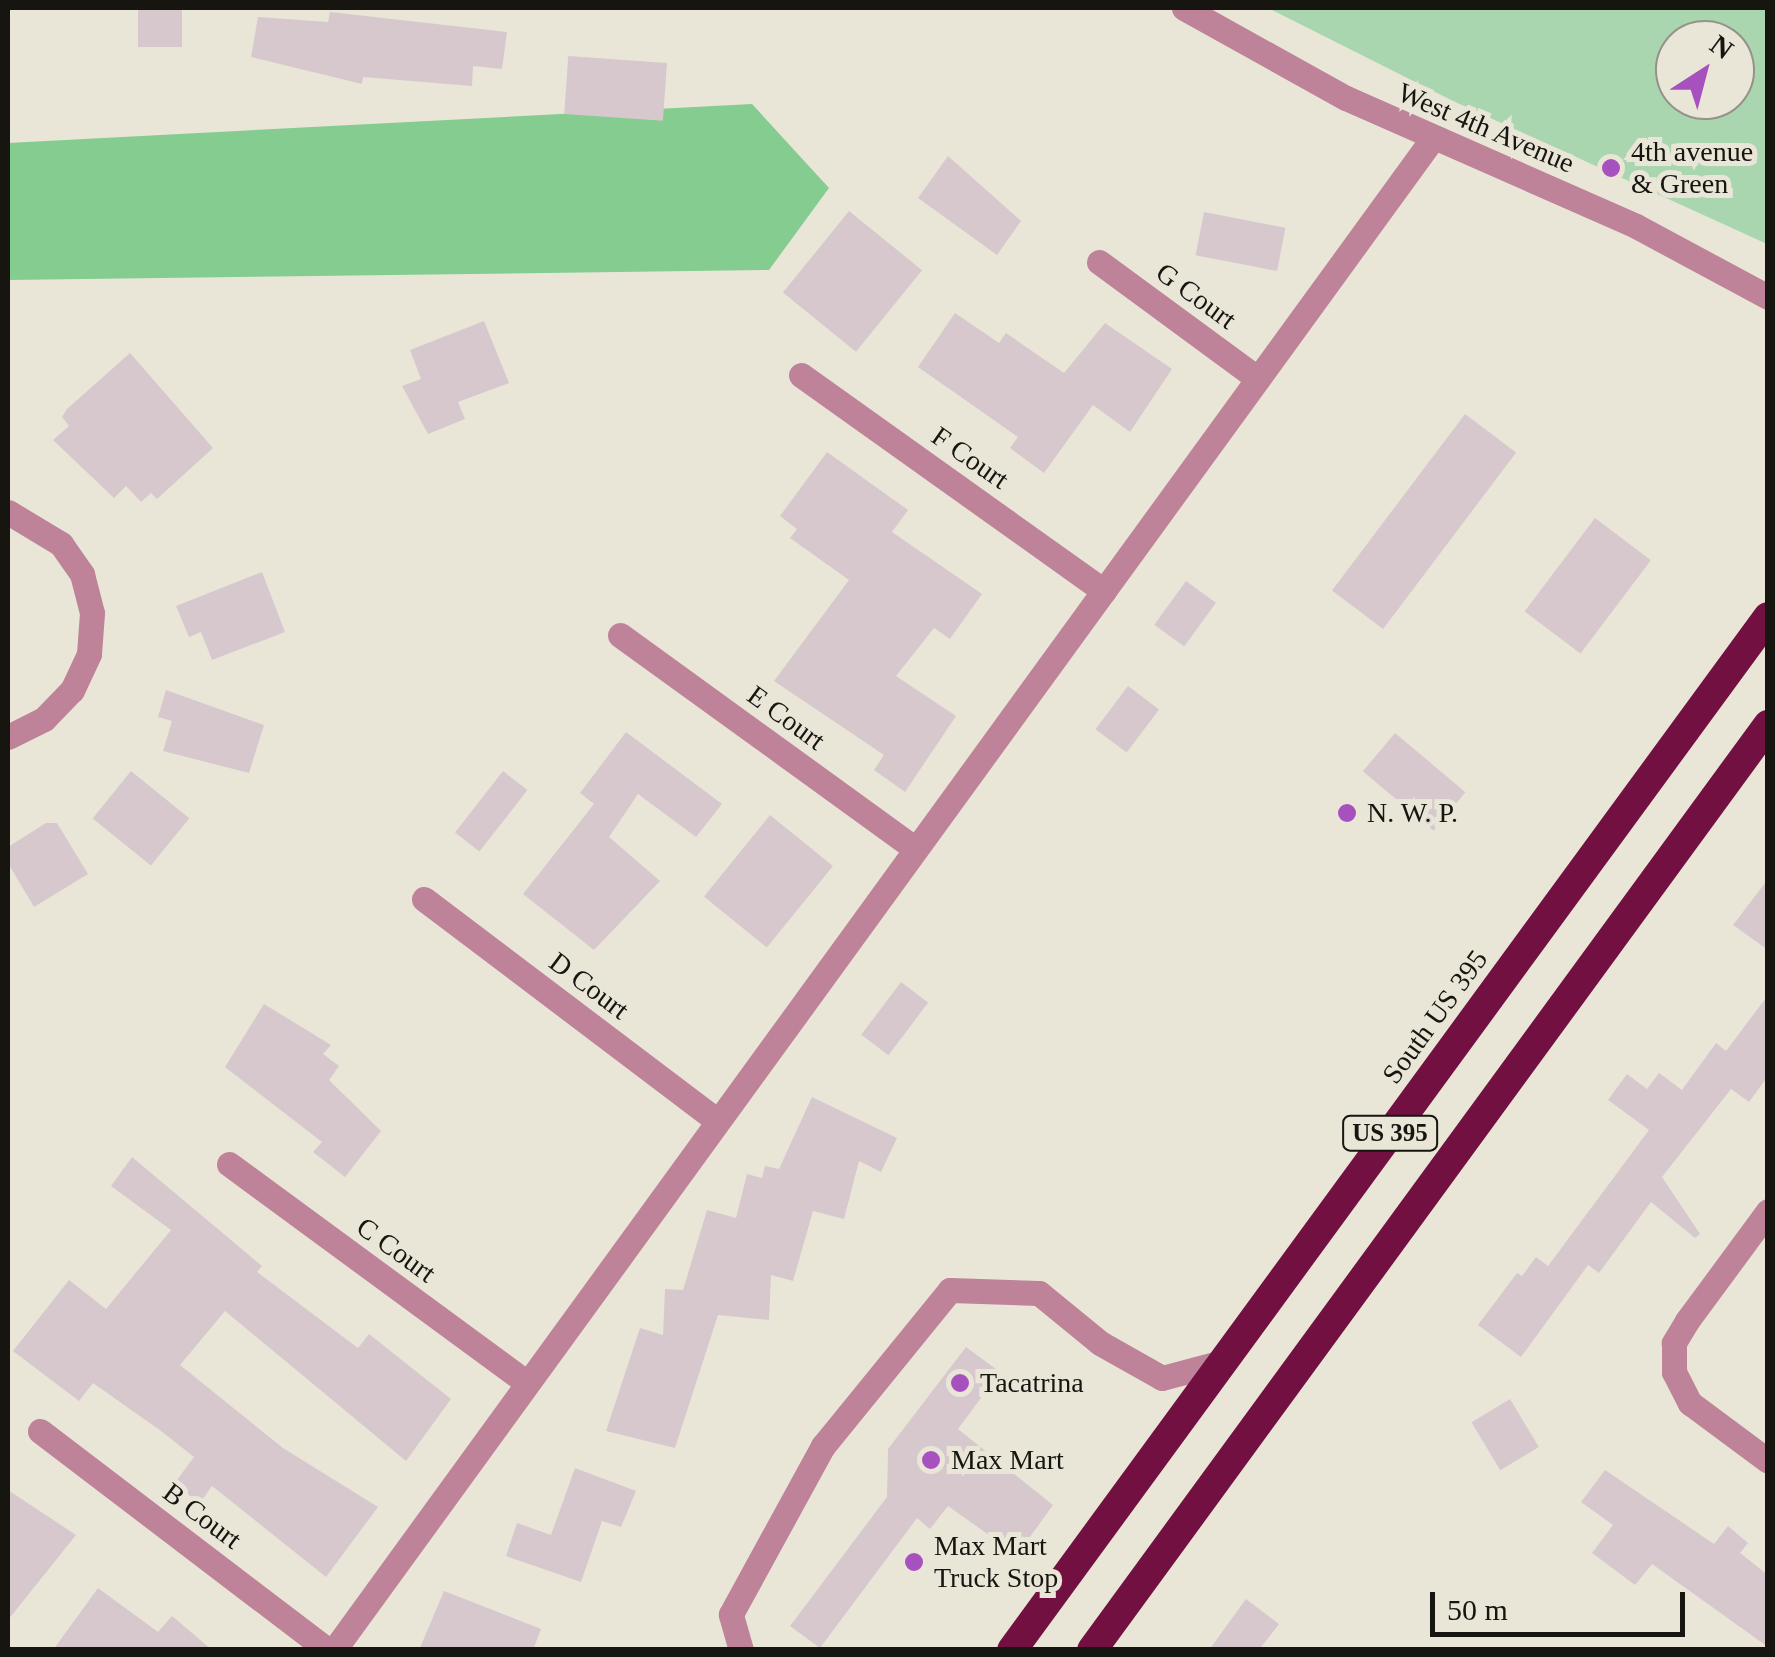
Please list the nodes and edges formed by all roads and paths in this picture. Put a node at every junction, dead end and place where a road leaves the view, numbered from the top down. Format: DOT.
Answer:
graph roads {
  1 [pos="1184,8"];
  2 [pos="1432,138"];
  3 [pos="1099,262"];
  4 [pos="1768,297"];
  5 [pos="801,375"];
  6 [pos="1258,379"];
  7 [pos="8,512"];
  8 [pos="1104,590"];
  9 [pos="1768,617"];
  10 [pos="620,634"];
  11 [pos="1768,725"];
  12 [pos="8,736"];
  13 [pos="916,849"];
  14 [pos="424,900"];
  15 [pos="718,1121"];
  16 [pos="229,1164"];
  17 [pos="1768,1211"];
  18 [pos="1222,1362"];
  19 [pos="527,1383"];
  20 [pos="40,1431"];
  21 [pos="1768,1461"];
  22 [pos="330,1650"];
  23 [pos="741,1650"];
  24 [pos="1012,1650"];
  25 [pos="1092,1650"];
  1 -- 2 [label="street, West 4th Avenue"];
  2 -- 4 [label="street, West 4th Avenue"];
  2 -- 6 [label="street"];
  3 -- 6 [label="street, G Court"];
  5 -- 8 [label="street, F Court"];
  6 -- 8 [label="street"];
  7 -- 12 [label="street"];
  8 -- 13 [label="street"];
  9 -- 18 [label="highway, South US 395 / US 395"];
  10 -- 13 [label="street, E Court"];
  11 -- 25 [label="highway, US 395"];
  13 -- 15 [label="street"];
  14 -- 15 [label="street, D Court"];
  15 -- 19 [label="street"];
  16 -- 19 [label="street, C Court"];
  17 -- 21 [label="street"];
  18 -- 23 [label="street"];
  18 -- 24 [label="highway, South US 395 / US 395"];
  19 -- 22 [label="street"];
  20 -- 22 [label="street, B Court"];
}
